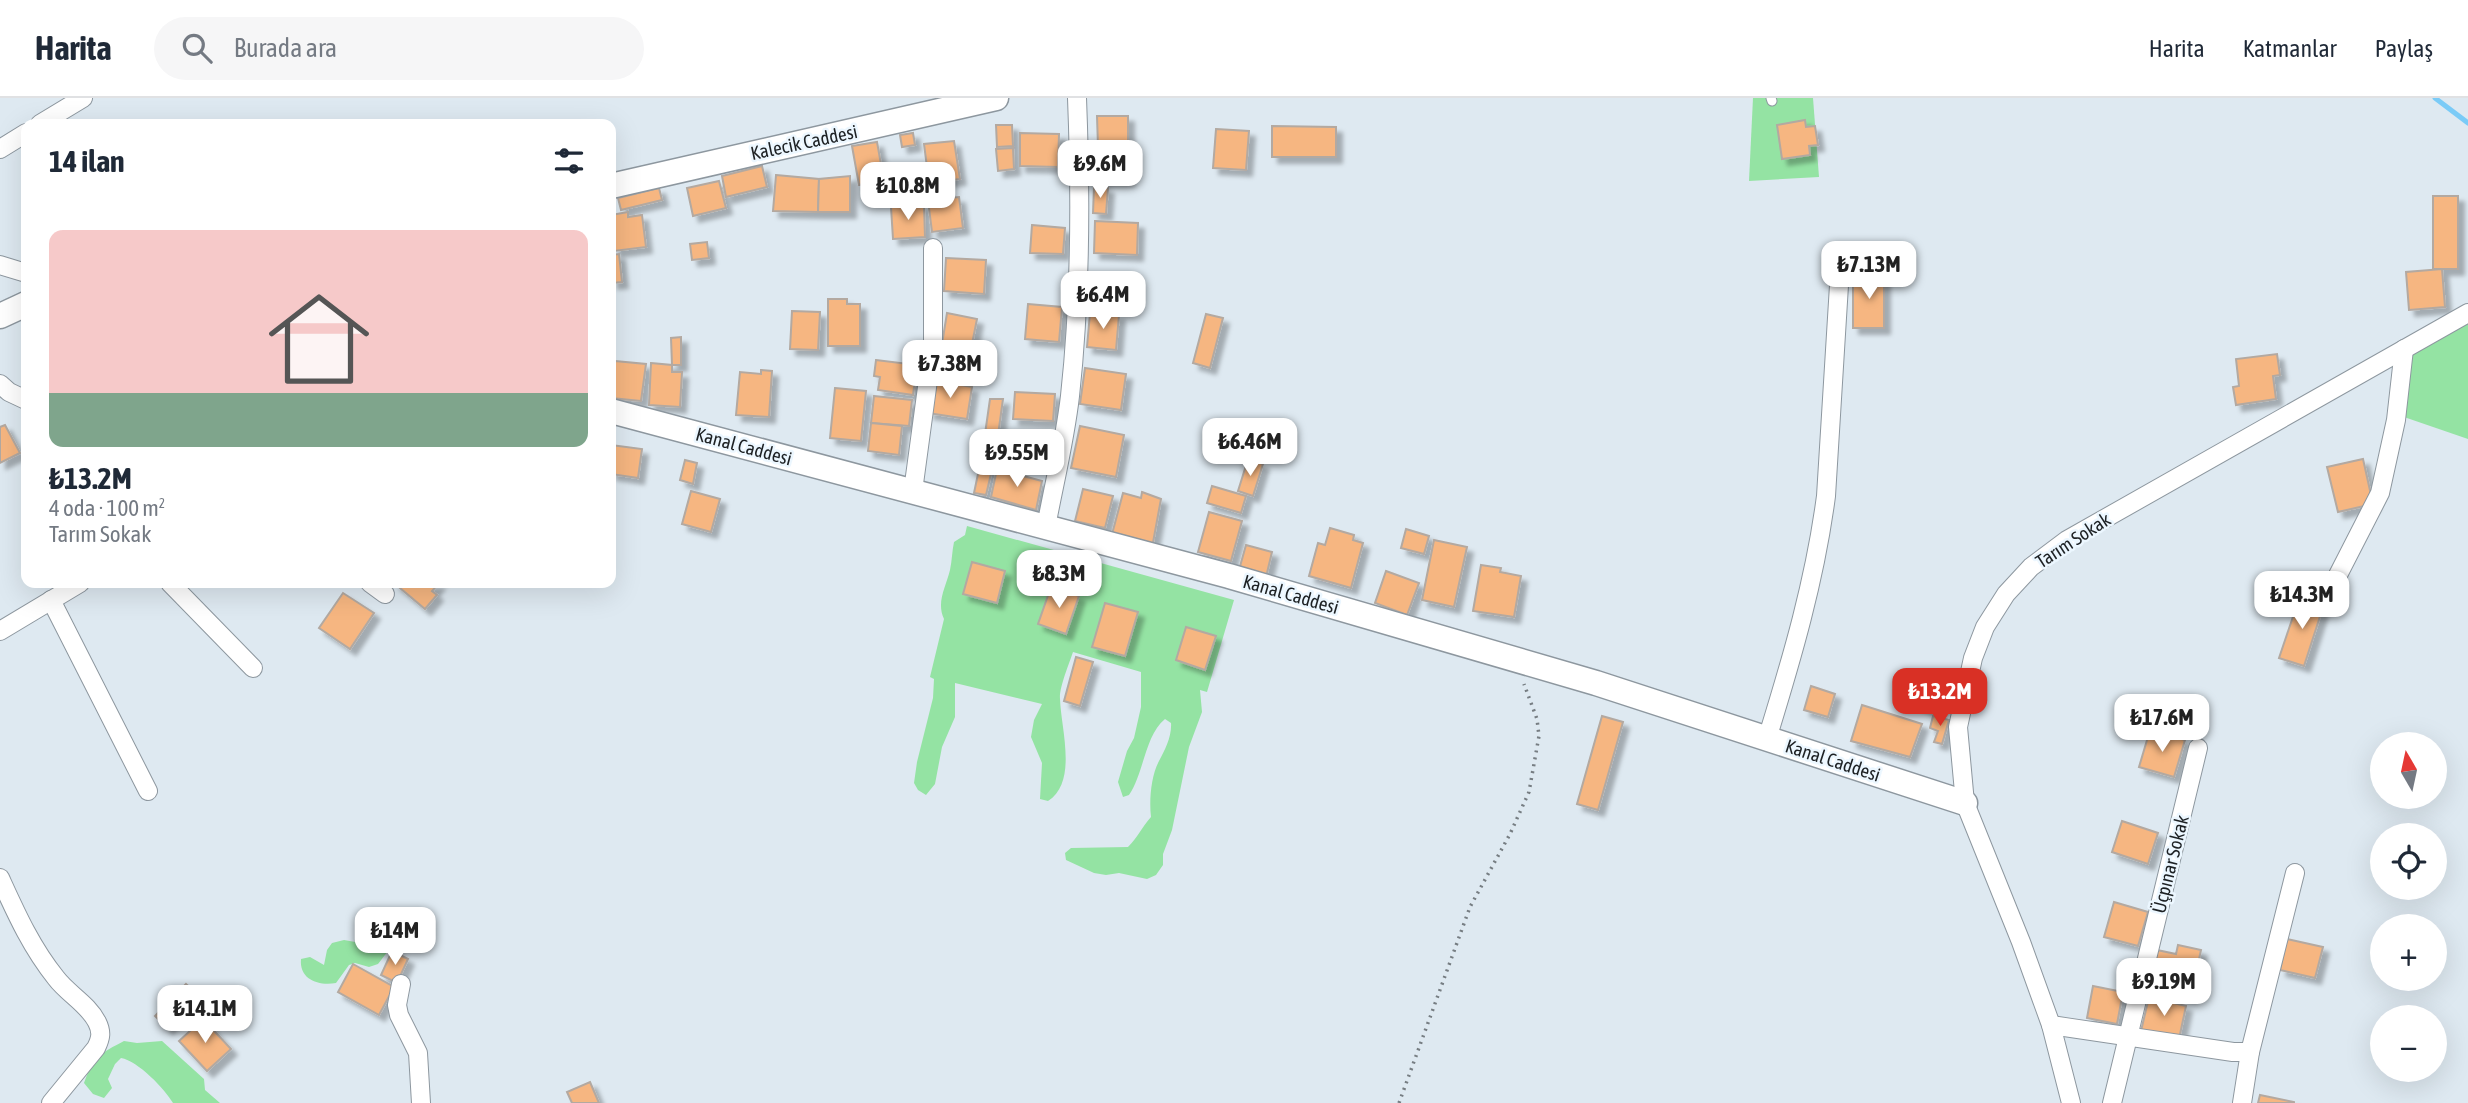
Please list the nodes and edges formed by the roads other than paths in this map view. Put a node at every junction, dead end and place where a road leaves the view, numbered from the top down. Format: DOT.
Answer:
graph roads {
  1 [pos="83,98"];
  2 [pos="996,98"];
  3 [pos="1077,98"];
  4 [pos="48,119"];
  5 [pos="21,135"];
  6 [pos="0,149"];
  7 [pos="616,185"];
  8 [pos="933,248"];
  9 [pos="0,265"];
  10 [pos="1840,269"];
  11 [pos="21,271"];
  12 [pos="21,306"];
  13 [pos="2468,313"];
  14 [pos="0,316"];
  15 [pos="2404,349"];
  16 [pos="0,383"];
  17 [pos="21,398"];
  18 [pos="616,412"];
  19 [pos="913,491"];
  20 [pos="1046,527"];
  21 [pos="2338,575"];
  22 [pos="71,588"];
  23 [pos="175,588"];
  24 [pos="51,600"];
  25 [pos="0,631"];
  26 [pos="253,668"];
  27 [pos="1767,739"];
  28 [pos="2198,748"];
  29 [pos="148,791"];
  30 [pos="1965,803"];
  31 [pos="2295,873"];
  32 [pos="0,878"];
  33 [pos="401,984"];
  34 [pos="2051,1025"];
  35 [pos="2129,1036"];
  36 [pos="2241,1052"];
  37 [pos="51,1103"];
  38 [pos="421,1103"];
  39 [pos="2071,1103"];
  40 [pos="2112,1103"];
  41 [pos="2242,1103"];
  1 -- 4 [label="street"];
  2 -- 7 [label="street, Kalecik Caddesi"];
  3 -- 20 [label="street"];
  5 -- 6 [label="street"];
  8 -- 19 [label="street"];
  9 -- 11 [label="street"];
  10 -- 27 [label="street"];
  12 -- 14 [label="street"];
  13 -- 15 [label="street, Tarım Sokak"];
  15 -- 21 [label="street"];
  15 -- 30 [label="street, Tarım Sokak"];
  16 -- 17 [label="street"];
  18 -- 19 [label="street, Kanal Caddesi"];
  19 -- 20 [label="street, Kanal Caddesi"];
  20 -- 27 [label="street, Kanal Caddesi"];
  22 -- 24 [label="street"];
  23 -- 26 [label="street"];
  24 -- 25 [label="street"];
  24 -- 29 [label="street"];
  27 -- 30 [label="street, Kanal Caddesi"];
  28 -- 35 [label="street, Üçpınar Sokak"];
  30 -- 34 [label="street, Tarım Sokak"];
  31 -- 36 [label="street"];
  32 -- 37 [label="street"];
  33 -- 38 [label="street"];
  34 -- 35 [label="street"];
  34 -- 39 [label="street, Tarım Sokak"];
  35 -- 36 [label="street"];
  35 -- 40 [label="street, Üçpınar Sokak"];
  36 -- 41 [label="street"];
}
